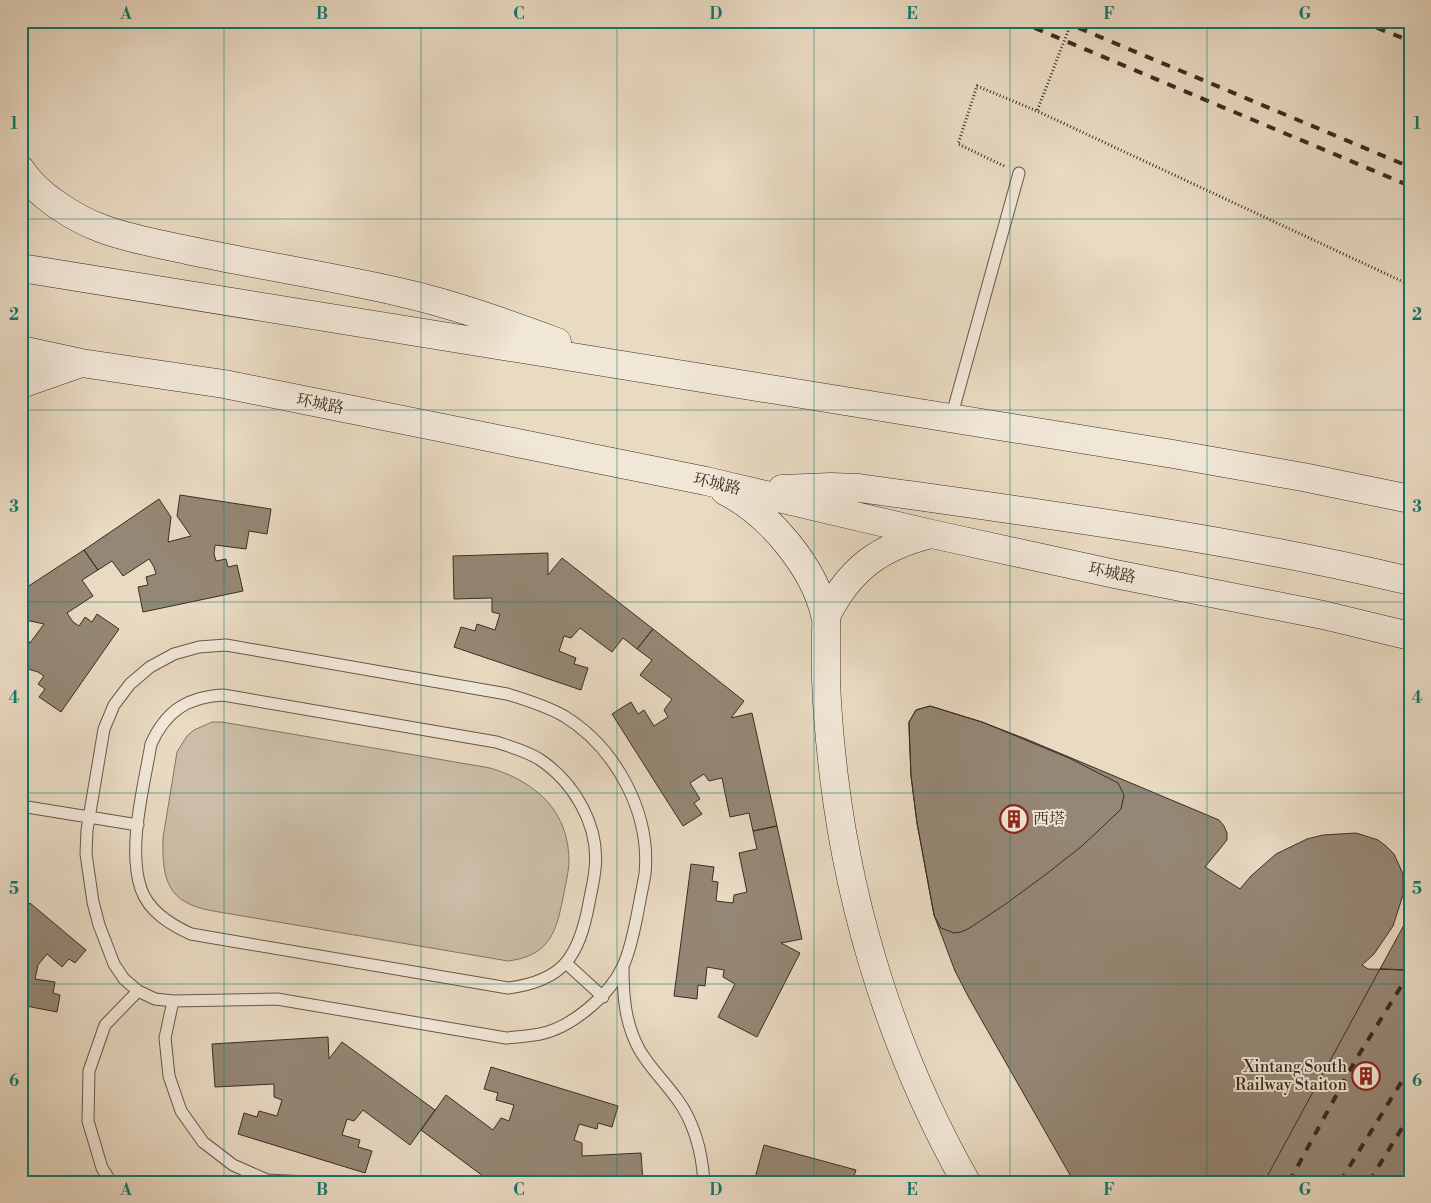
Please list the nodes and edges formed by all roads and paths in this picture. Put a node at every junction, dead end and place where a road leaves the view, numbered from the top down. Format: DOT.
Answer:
graph roads {
  1 [pos="1072,21"];
  2 [pos="1037,111"];
  3 [pos="21,170"];
  4 [pos="1020,174"];
  5 [pos="21,268"];
  6 [pos="1410,285"];
  7 [pos="21,350"];
  8 [pos="81,362"];
  9 [pos="622,365"];
  10 [pos="21,384"];
  11 [pos="951,418"];
  12 [pos="706,481"];
  13 [pos="748,491"];
  14 [pos="1405,497"];
  15 [pos="932,534"];
  16 [pos="1410,581"];
  17 [pos="826,616"];
  18 [pos="1410,636"];
  19 [pos="21,806"];
  20 [pos="89,817"];
  21 [pos="138,825"];
  22 [pos="566,963"];
  23 [pos="623,967"];
  24 [pos="138,991"];
  25 [pos="603,997"];
  26 [pos="172,1002"];
  27 [pos="112,1182"];
  28 [pos="307,1182"];
  29 [pos="704,1182"];
  30 [pos="966,1182"];
  1 -- 2 [label="path, bridge"];
  2 -- 4 [label="path"];
  2 -- 6 [label="path, bridge"];
  3 -- 9 [label="main road"];
  4 -- 11 [label="lane"];
  5 -- 9 [label="main road"];
  7 -- 8 [label="main road, 环城路"];
  8 -- 10 [label="main road"];
  8 -- 12 [label="main road, 环城路"];
  9 -- 11 [label="main road"];
  11 -- 14 [label="main road"];
  12 -- 13 [label="main road, 环城路"];
  12 -- 17 [label="main road"];
  13 -- 15 [label="main road, 环城路"];
  13 -- 16 [label="main road"];
  15 -- 17 [label="main road"];
  15 -- 18 [label="main road, 环城路"];
  17 -- 30 [label="main road"];
  19 -- 20 [label="lane"];
  20 -- 21 [label="lane"];
  20 -- 23 [label="lane"];
  20 -- 24 [label="lane"];
  21 -- 22 [label="lane"];
  21 -- 22 [label="lane"];
  22 -- 25 [label="lane"];
  23 -- 25 [label="lane"];
  23 -- 29 [label="lane"];
  24 -- 26 [label="lane"];
  24 -- 27 [label="lane"];
  25 -- 26 [label="lane"];
  26 -- 28 [label="lane"];
}
